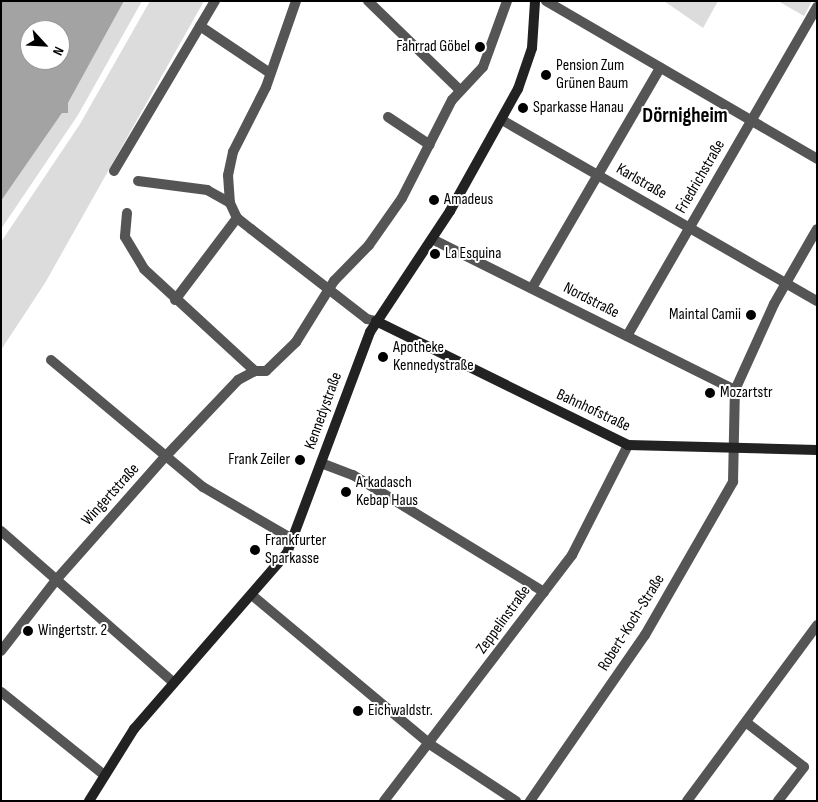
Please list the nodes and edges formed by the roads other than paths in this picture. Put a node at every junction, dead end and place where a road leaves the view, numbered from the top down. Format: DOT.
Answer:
graph roads {
  1 [pos="215,1"];
  2 [pos="296,1"];
  3 [pos="368,1"];
  4 [pos="507,1"];
  5 [pos="535,1"];
  6 [pos="546,1"];
  7 [pos="817,7"];
  8 [pos="200,26"];
  9 [pos="660,68"];
  10 [pos="270,73"];
  11 [pos="460,90"];
  12 [pos="388,117"];
  13 [pos="502,120"];
  14 [pos="751,122"];
  15 [pos="430,145"];
  16 [pos="817,159"];
  17 [pos="114,171"];
  18 [pos="597,174"];
  19 [pos="138,181"];
  20 [pos="230,203"];
  21 [pos="127,213"];
  22 [pos="237,218"];
  23 [pos="689,228"];
  24 [pos="817,229"];
  25 [pos="432,239"];
  26 [pos="786,283"];
  27 [pos="532,288"];
  28 [pos="329,290"];
  29 [pos="174,300"];
  30 [pos="817,301"];
  31 [pos="376,320"];
  32 [pos="627,336"];
  33 [pos="51,360"];
  34 [pos="255,371"];
  35 [pos="735,390"];
  36 [pos="628,445"];
  37 [pos="817,450"];
  38 [pos="736,451"];
  39 [pos="165,457"];
  40 [pos="321,463"];
  41 [pos="1,531"];
  42 [pos="294,540"];
  43 [pos="56,580"];
  44 [pos="544,592"];
  45 [pos="253,596"];
  46 [pos="817,625"];
  47 [pos="1,651"];
  48 [pos="174,683"];
  49 [pos="1,692"];
  50 [pos="747,723"];
  51 [pos="431,745"];
  52 [pos="103,774"];
  53 [pos="89,801"];
  54 [pos="384,801"];
  55 [pos="516,801"];
  56 [pos="530,801"];
  57 [pos="687,801"];
  58 [pos="778,801"];
  1 -- 8 [label="street"];
  2 -- 10 [label="street"];
  3 -- 11 [label="street"];
  4 -- 11 [label="street, Wingertstraße"];
  5 -- 13 [label="main road, Kennedystraße"];
  6 -- 9 [label="street"];
  7 -- 14 [label="street, Friedrichstraße"];
  8 -- 10 [label="street"];
  8 -- 17 [label="street"];
  9 -- 14 [label="street"];
  9 -- 18 [label="street"];
  10 -- 20 [label="street"];
  11 -- 15 [label="street, Wingertstraße"];
  12 -- 15 [label="street"];
  13 -- 18 [label="street, Karlstraße"];
  13 -- 25 [label="main road, Kennedystraße"];
  14 -- 16 [label="street"];
  14 -- 23 [label="street, Friedrichstraße"];
  15 -- 28 [label="street, Wingertstraße"];
  18 -- 23 [label="street, Karlstraße"];
  18 -- 27 [label="street"];
  19 -- 20 [label="street"];
  20 -- 22 [label="street"];
  21 -- 29 [label="street"];
  22 -- 28 [label="street"];
  22 -- 29 [label="street"];
  23 -- 26 [label="street, Karlstraße"];
  23 -- 32 [label="street, Friedrichstraße"];
  24 -- 26 [label="street"];
  25 -- 27 [label="street, Nordstraße"];
  25 -- 31 [label="main road, Kennedystraße"];
  26 -- 30 [label="street, Karlstraße"];
  26 -- 35 [label="street"];
  27 -- 32 [label="street, Nordstraße"];
  28 -- 31 [label="street"];
  28 -- 34 [label="street, Wingertstraße"];
  29 -- 34 [label="street"];
  31 -- 36 [label="main road, Bahnhofstraße"];
  31 -- 40 [label="main road, Kennedystraße"];
  32 -- 35 [label="street, Nordstraße"];
  33 -- 39 [label="street"];
  34 -- 39 [label="street, Wingertstraße"];
  35 -- 38 [label="street, Robert-Koch-Straße"];
  36 -- 38 [label="main road, Bahnhofstraße"];
  36 -- 44 [label="street, Zeppelinstraße"];
  37 -- 38 [label="main road, Bahnhofstraße"];
  38 -- 56 [label="street, Robert-Koch-Straße"];
  39 -- 42 [label="street"];
  39 -- 43 [label="street, Wingertstraße"];
  40 -- 42 [label="main road, Kennedystraße"];
  40 -- 44 [label="street"];
  41 -- 43 [label="street"];
  42 -- 45 [label="main road, Kennedystraße"];
  43 -- 47 [label="street, Wingertstraße"];
  43 -- 48 [label="street"];
  44 -- 51 [label="street, Zeppelinstraße"];
  45 -- 48 [label="main road, Kennedystraße"];
  45 -- 51 [label="street"];
  46 -- 50 [label="street"];
  48 -- 52 [label="main road, Kennedystraße"];
  49 -- 52 [label="street"];
  50 -- 57 [label="street"];
  50 -- 58 [label="street"];
  51 -- 54 [label="street, Zeppelinstraße"];
  51 -- 55 [label="street"];
  52 -- 53 [label="main road, Kennedystraße"];
}
